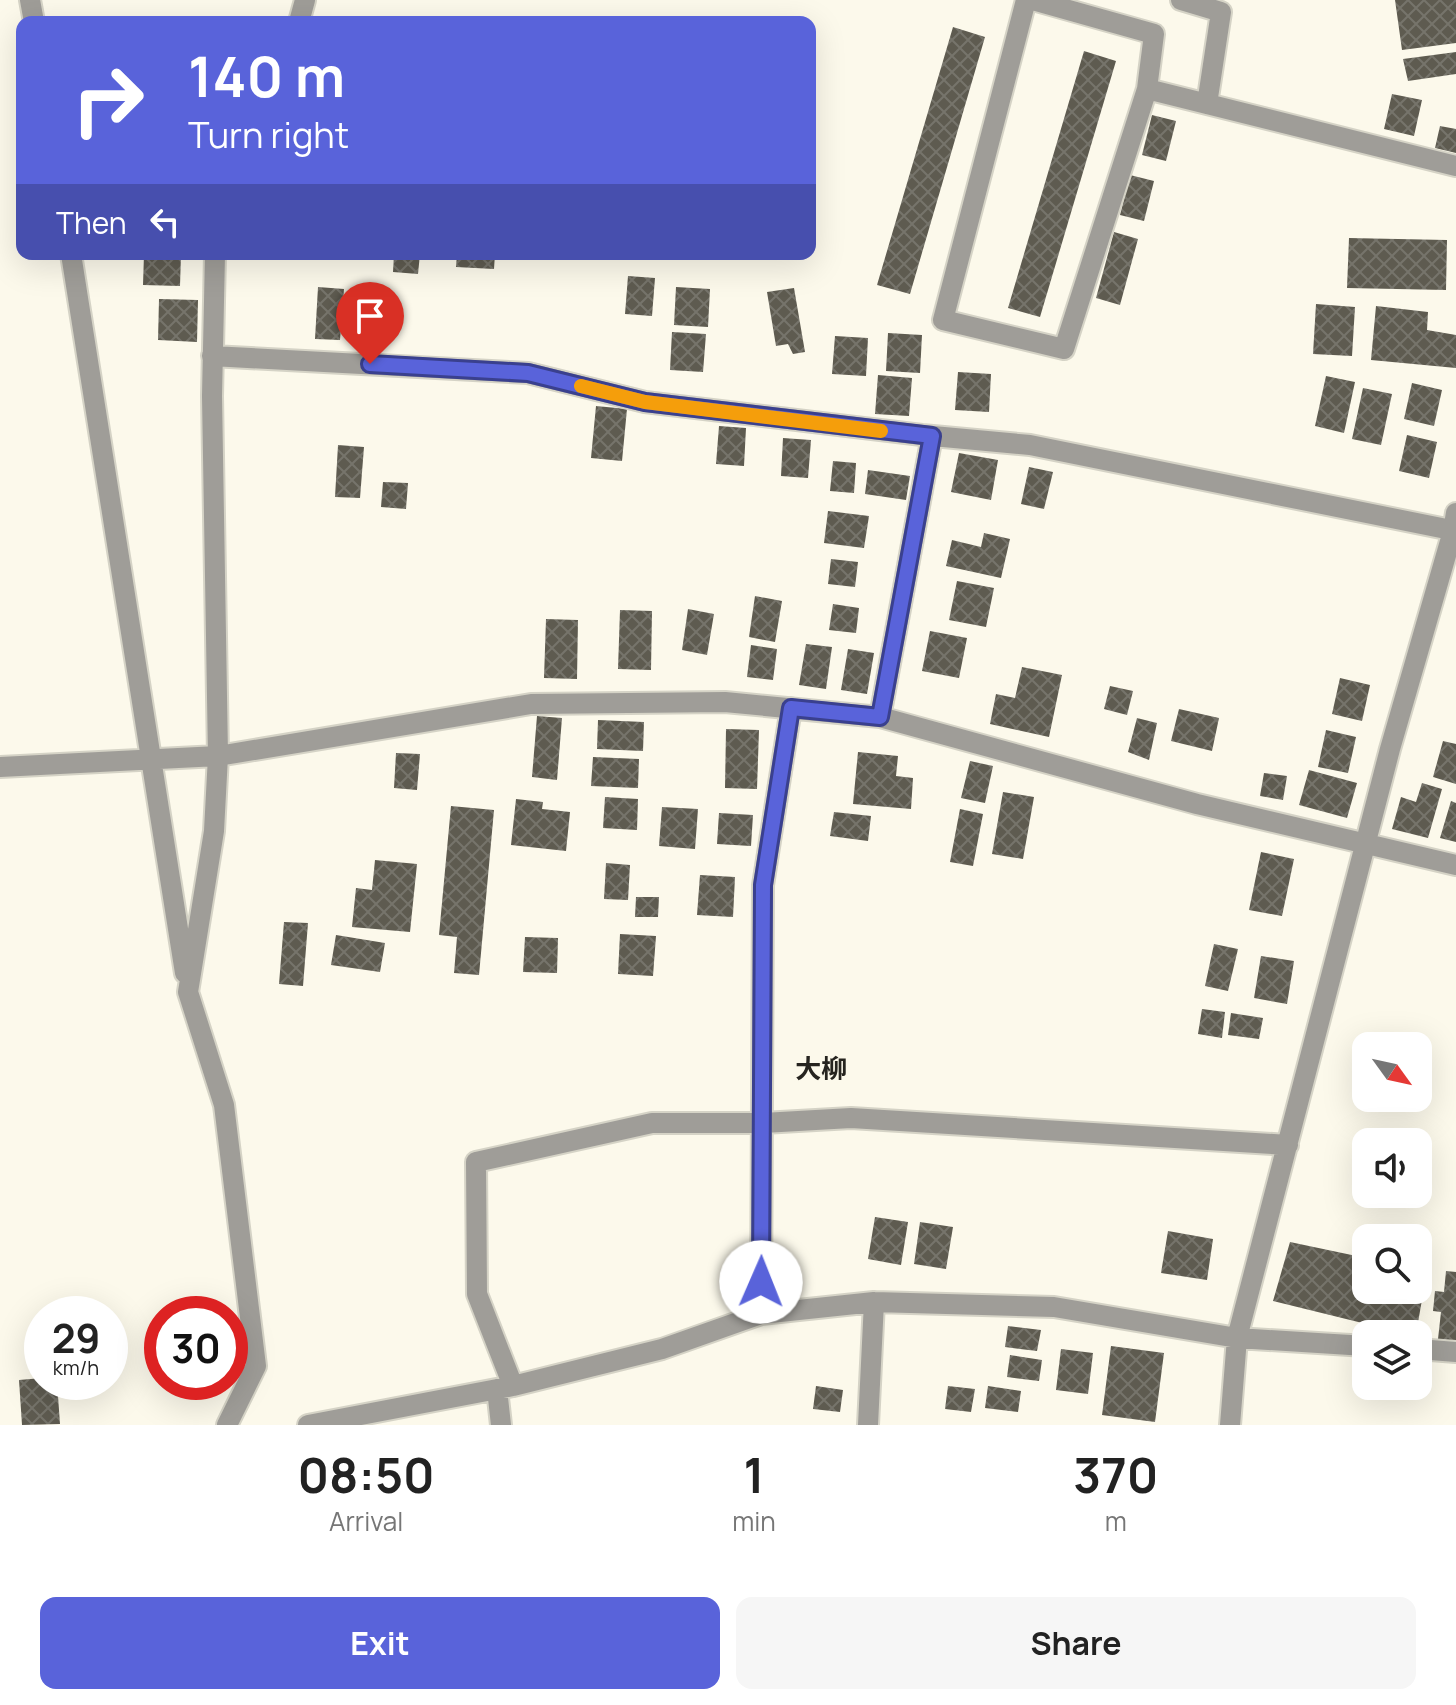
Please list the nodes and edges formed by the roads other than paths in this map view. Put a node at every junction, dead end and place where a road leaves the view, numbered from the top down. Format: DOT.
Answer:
graph roads {
  1 [pos="1026,0"];
  2 [pos="1033,0"];
  3 [pos="1181,0"];
  4 [pos="1147,89"];
  5 [pos="1207,104"];
  6 [pos="1456,166"];
  7 [pos="72,260"];
  8 [pos="215,260"];
  9 [pos="212,356"];
  10 [pos="932,436"];
  11 [pos="1455,525"];
  12 [pos="791,708"];
  13 [pos="880,717"];
  14 [pos="218,756"];
  15 [pos="151,759"];
  16 [pos="0,767"];
  17 [pos="1366,843"];
  18 [pos="1456,865"];
  19 [pos="188,992"];
  20 [pos="763,1123"];
  21 [pos="1288,1145"];
  22 [pos="874,1302"];
  23 [pos="761,1314"];
  24 [pos="1237,1338"];
  25 [pos="1352,1345"];
  26 [pos="1432,1350"];
  27 [pos="1456,1352"];
  28 [pos="505,1388"];
  29 [pos="227,1425"];
  30 [pos="308,1425"];
  31 [pos="501,1425"];
  32 [pos="868,1425"];
  33 [pos="1230,1425"];
  1 -- 4 [label="street"];
  2 -- 4 [label="street"];
  3 -- 5 [label="street"];
  4 -- 5 [label="street"];
  5 -- 6 [label="street"];
  7 -- 15 [label="street"];
  8 -- 9 [label="street"];
  9 -- 10 [label="street"];
  9 -- 14 [label="street"];
  10 -- 11 [label="street"];
  10 -- 13 [label="street"];
  11 -- 17 [label="street"];
  12 -- 13 [label="street"];
  12 -- 14 [label="street"];
  12 -- 20 [label="street"];
  13 -- 17 [label="street"];
  14 -- 15 [label="street"];
  14 -- 19 [label="street"];
  15 -- 16 [label="street"];
  15 -- 19 [label="street"];
  17 -- 18 [label="street"];
  17 -- 21 [label="street"];
  19 -- 29 [label="street"];
  20 -- 21 [label="street"];
  20 -- 23 [label="street"];
  20 -- 28 [label="street"];
  21 -- 24 [label="street"];
  22 -- 23 [label="street"];
  22 -- 24 [label="street"];
  22 -- 32 [label="street"];
  23 -- 28 [label="street"];
  24 -- 25 [label="street"];
  24 -- 33 [label="street"];
  26 -- 27 [label="street"];
  28 -- 30 [label="street"];
  28 -- 31 [label="street"];
}
